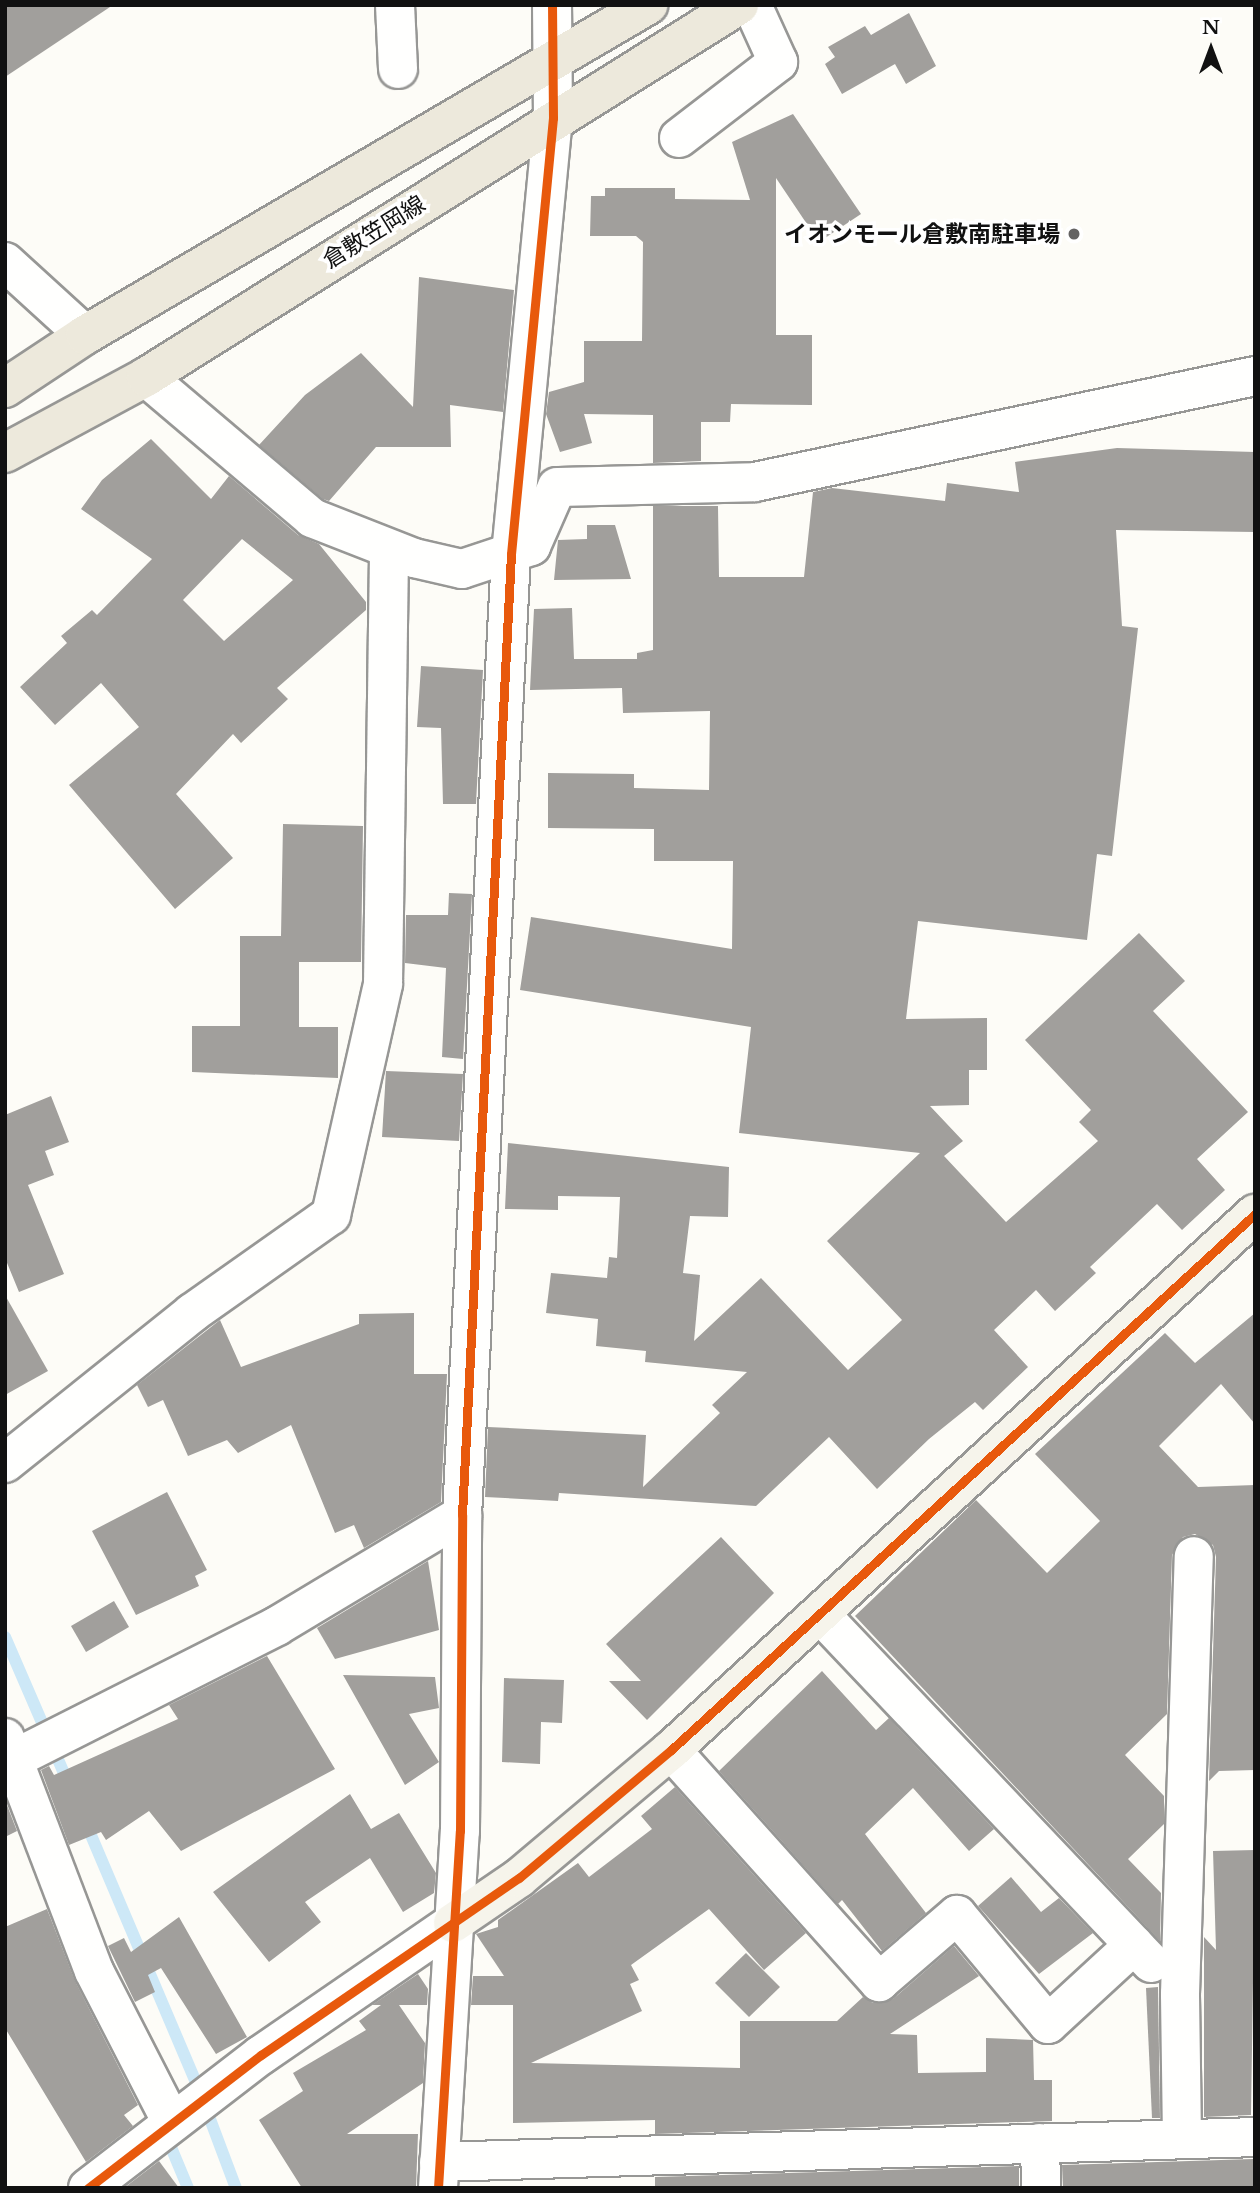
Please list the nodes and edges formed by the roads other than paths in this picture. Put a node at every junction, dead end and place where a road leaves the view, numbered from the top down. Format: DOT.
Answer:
graph roads {
  1 [pos="395,5"];
  2 [pos="552,5"];
  3 [pos="648,5"];
  4 [pos="739,5"];
  5 [pos="752,5"];
  6 [pos="556,59"];
  7 [pos="398,69"];
  8 [pos="553,118"];
  9 [pos="679,138"];
  10 [pos="5,262"];
  11 [pos="85,335"];
  12 [pos="1255,376"];
  13 [pos="146,377"];
  14 [pos="5,388"];
  15 [pos="5,453"];
  16 [pos="389,550"];
  17 [pos="511,554"];
  18 [pos="1255,1214"];
  19 [pos="5,1463"];
  20 [pos="462,1515"];
  21 [pos="1194,1556"];
  22 [pos="820,1614"];
  23 [pos="22,1747"];
  24 [pos="671,1750"];
  25 [pos="453,1923"];
  26 [pos="1134,1945"];
  27 [pos="1180,1994"];
  28 [pos="171,2121"];
  29 [pos="1255,2137"];
  30 [pos="1182,2139"];
  31 [pos="1040,2143"];
  32 [pos="438,2175"];
  33 [pos="88,2188"];
  34 [pos="1041,2188"];
  1 -- 7 [label="street"];
  2 -- 6 [label="street"];
  3 -- 6 [label="main road"];
  4 -- 8 [label="main road, 倉敷笠岡線"];
  5 -- 9 [label="street"];
  6 -- 8 [label="street"];
  6 -- 11 [label="main road"];
  8 -- 13 [label="main road, 倉敷笠岡線"];
  8 -- 17 [label="street"];
  10 -- 11 [label="street"];
  11 -- 14 [label="main road"];
  12 -- 17 [label="street"];
  13 -- 15 [label="main road, 倉敷笠岡線"];
  13 -- 16 [label="street"];
  16 -- 17 [label="street"];
  16 -- 19 [label="street"];
  17 -- 20 [label="street"];
  18 -- 22 [label="street"];
  20 -- 23 [label="street"];
  20 -- 25 [label="street"];
  21 -- 27 [label="street"];
  22 -- 24 [label="street"];
  22 -- 26 [label="street"];
  23 -- 28 [label="street"];
  24 -- 25 [label="street"];
  24 -- 26 [label="street"];
  25 -- 28 [label="street"];
  25 -- 32 [label="street"];
  26 -- 27 [label="street"];
  27 -- 30 [label="street"];
  28 -- 33 [label="street"];
  29 -- 30 [label="street"];
  30 -- 31 [label="street"];
  31 -- 32 [label="street"];
  31 -- 34 [label="street"];
}
